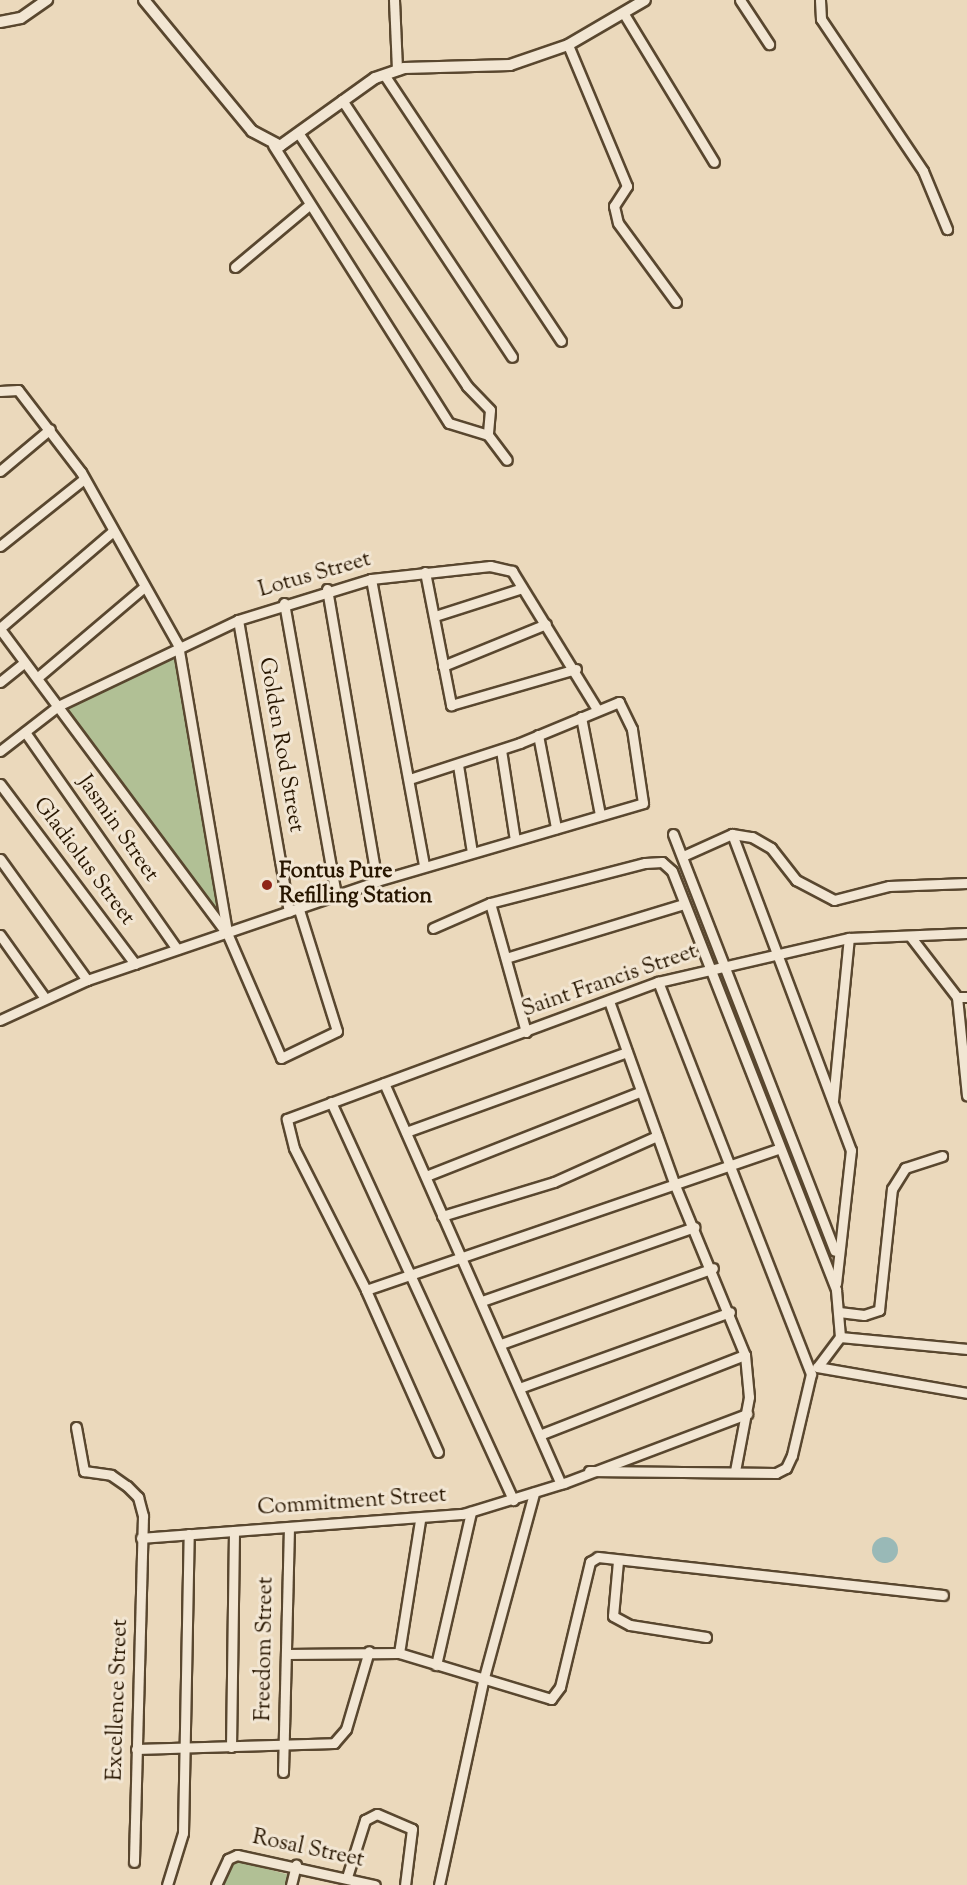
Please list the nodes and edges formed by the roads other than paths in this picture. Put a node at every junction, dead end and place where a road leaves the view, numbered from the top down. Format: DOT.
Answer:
graph roads {
  1 [pos="47,0"];
  2 [pos="144,0"];
  3 [pos="394,0"];
  4 [pos="740,0"];
  5 [pos="820,0"];
  6 [pos="638,2"];
  7 [pos="624,14"];
  8 [pos="0,22"];
  9 [pos="769,44"];
  10 [pos="568,45"];
  11 [pos="397,70"];
  12 [pos="385,76"];
  13 [pos="342,100"];
  14 [pos="299,134"];
  15 [pos="273,145"];
  16 [pos="714,162"];
  17 [pos="308,206"];
  18 [pos="947,229"];
  19 [pos="234,267"];
  20 [pos="676,302"];
  21 [pos="561,341"];
  22 [pos="512,357"];
  23 [pos="0,391"];
  24 [pos="50,429"];
  25 [pos="488,435"];
  26 [pos="507,460"];
  27 [pos="0,471"];
  28 [pos="84,479"];
  29 [pos="113,531"];
  30 [pos="0,546"];
  31 [pos="425,572"];
  32 [pos="371,579"];
  33 [pos="143,588"];
  34 [pos="522,588"];
  35 [pos="327,589"];
  36 [pos="284,603"];
  37 [pos="435,616"];
  38 [pos="238,620"];
  39 [pos="546,624"];
  40 [pos="0,628"];
  41 [pos="178,645"];
  42 [pos="22,664"];
  43 [pos="443,666"];
  44 [pos="576,669"];
  45 [pos="38,677"];
  46 [pos="0,682"];
  47 [pos="58,706"];
  48 [pos="597,709"];
  49 [pos="582,717"];
  50 [pos="25,732"];
  51 [pos="538,735"];
  52 [pos="501,750"];
  53 [pos="0,751"];
  54 [pos="458,765"];
  55 [pos="409,779"];
  56 [pos="0,784"];
  57 [pos="600,816"];
  58 [pos="556,828"];
  59 [pos="673,834"];
  60 [pos="732,834"];
  61 [pos="515,840"];
  62 [pos="472,852"];
  63 [pos="683,856"];
  64 [pos="0,859"];
  65 [pos="424,866"];
  66 [pos="377,880"];
  67 [pos="967,883"];
  68 [pos="336,895"];
  69 [pos="490,903"];
  70 [pos="684,904"];
  71 [pos="299,910"];
  72 [pos="289,912"];
  73 [pos="434,928"];
  74 [pos="227,933"];
  75 [pos="967,933"];
  76 [pos="0,935"];
  77 [pos="910,936"];
  78 [pos="849,938"];
  79 [pos="177,949"];
  80 [pos="777,952"];
  81 [pos="506,958"];
  82 [pos="135,964"];
  83 [pos="723,964"];
  84 [pos="711,968"];
  85 [pos="87,980"];
  86 [pos="658,982"];
  87 [pos="44,997"];
  88 [pos="962,997"];
  89 [pos="609,1000"];
  90 [pos="1,1018"];
  91 [pos="526,1032"];
  92 [pos="963,1050"];
  93 [pos="627,1052"];
  94 [pos="384,1083"];
  95 [pos="639,1092"];
  96 [pos="967,1095"];
  97 [pos="331,1102"];
  98 [pos="833,1105"];
  99 [pos="406,1132"];
  100 [pos="657,1136"];
  101 [pos="779,1149"];
  102 [pos="942,1156"];
  103 [pos="729,1168"];
  104 [pos="426,1176"];
  105 [pos="674,1183"];
  106 [pos="442,1216"];
  107 [pos="695,1227"];
  108 [pos="836,1253"];
  109 [pos="462,1259"];
  110 [pos="713,1268"];
  111 [pos="411,1275"];
  112 [pos="366,1290"];
  113 [pos="836,1290"];
  114 [pos="482,1301"];
  115 [pos="730,1312"];
  116 [pos="839,1312"];
  117 [pos="840,1337"];
  118 [pos="501,1344"];
  119 [pos="967,1349"];
  120 [pos="745,1355"];
  121 [pos="819,1365"];
  122 [pos="811,1374"];
  123 [pos="522,1387"];
  124 [pos="967,1394"];
  125 [pos="747,1414"];
  126 [pos="76,1427"];
  127 [pos="542,1434"];
  128 [pos="438,1452"];
  129 [pos="589,1471"];
  130 [pos="735,1471"];
  131 [pos="561,1484"];
  132 [pos="534,1493"];
  133 [pos="513,1500"];
  134 [pos="471,1512"];
  135 [pos="420,1520"];
  136 [pos="289,1527"];
  137 [pos="234,1532"];
  138 [pos="189,1534"];
  139 [pos="141,1538"];
  140 [pos="618,1561"];
  141 [pos="943,1595"];
  142 [pos="706,1637"];
  143 [pos="369,1651"];
  144 [pos="399,1653"];
  145 [pos="286,1654"];
  146 [pos="436,1665"];
  147 [pos="483,1681"];
  148 [pos="284,1746"];
  149 [pos="231,1747"];
  150 [pos="185,1748"];
  151 [pos="136,1749"];
  152 [pos="283,1772"];
  153 [pos="134,1862"];
  154 [pos="296,1865"];
  155 [pos="347,1877"];
  156 [pos="167,1885"];
  157 [pos="216,1885"];
  158 [pos="291,1885"];
  159 [pos="375,1885"];
  160 [pos="405,1885"];
  161 [pos="439,1885"];
  1 -- 8 [label="street"];
  2 -- 15 [label="street"];
  3 -- 11 [label="street"];
  4 -- 9 [label="street"];
  5 -- 18 [label="street"];
  6 -- 7 [label="street"];
  7 -- 10 [label="street"];
  7 -- 16 [label="street"];
  10 -- 11 [label="street"];
  10 -- 20 [label="street"];
  11 -- 12 [label="street"];
  12 -- 13 [label="street"];
  12 -- 21 [label="street"];
  13 -- 14 [label="street"];
  13 -- 22 [label="street"];
  14 -- 15 [label="street"];
  14 -- 25 [label="street"];
  15 -- 17 [label="street"];
  17 -- 19 [label="street"];
  17 -- 25 [label="street"];
  23 -- 24 [label="street"];
  24 -- 27 [label="street"];
  24 -- 28 [label="street"];
  25 -- 26 [label="street"];
  28 -- 29 [label="street"];
  28 -- 30 [label="street"];
  29 -- 33 [label="street"];
  29 -- 40 [label="street"];
  31 -- 32 [label="street, Lotus Street"];
  31 -- 34 [label="street, Lotus Street"];
  31 -- 37 [label="street"];
  32 -- 35 [label="street, Lotus Street"];
  32 -- 55 [label="street"];
  33 -- 41 [label="street"];
  33 -- 45 [label="street"];
  34 -- 37 [label="street"];
  34 -- 39 [label="street, Lotus Street"];
  35 -- 36 [label="street, Lotus Street"];
  35 -- 66 [label="street"];
  36 -- 38 [label="street, Lotus Street"];
  36 -- 68 [label="street"];
  37 -- 43 [label="street"];
  38 -- 41 [label="street, Lotus Street"];
  38 -- 72 [label="street, Golden Rod Street"];
  39 -- 43 [label="street"];
  39 -- 44 [label="street, Lotus Street"];
  40 -- 42 [label="street"];
  41 -- 47 [label="street, Lotus Street"];
  41 -- 74 [label="street"];
  42 -- 45 [label="street"];
  42 -- 46 [label="street"];
  43 -- 44 [label="street"];
  44 -- 48 [label="street, Lotus Street"];
  45 -- 47 [label="street"];
  47 -- 50 [label="street, Lotus Street"];
  47 -- 74 [label="street"];
  48 -- 49 [label="street"];
  48 -- 57 [label="street"];
  49 -- 51 [label="street"];
  49 -- 57 [label="street"];
  50 -- 53 [label="street, Lotus Street"];
  50 -- 79 [label="street, Jasmin Street"];
  51 -- 52 [label="street"];
  51 -- 58 [label="street"];
  52 -- 54 [label="street"];
  52 -- 61 [label="street"];
  54 -- 55 [label="street"];
  54 -- 62 [label="street"];
  55 -- 65 [label="street"];
  56 -- 82 [label="street, Gladiolus Street"];
  57 -- 58 [label="street"];
  58 -- 61 [label="street"];
  59 -- 63 [label="street"];
  60 -- 63 [label="street"];
  60 -- 67 [label="street"];
  60 -- 80 [label="street"];
  61 -- 62 [label="street"];
  62 -- 65 [label="street"];
  63 -- 83 [label="street"];
  64 -- 85 [label="street"];
  65 -- 66 [label="street"];
  66 -- 68 [label="street"];
  68 -- 71 [label="street"];
  69 -- 70 [label="street"];
  69 -- 73 [label="street"];
  69 -- 81 [label="street"];
  70 -- 81 [label="street"];
  70 -- 84 [label="street"];
  71 -- 72 [label="street"];
  71 -- 74 [label="street"];
  72 -- 74 [label="street"];
  74 -- 79 [label="street"];
  75 -- 77 [label="street, Saint Francis Street"];
  76 -- 87 [label="street"];
  77 -- 78 [label="street, Saint Francis Street"];
  77 -- 88 [label="street"];
  78 -- 80 [label="street, Saint Francis Street"];
  78 -- 98 [label="street"];
  79 -- 82 [label="street"];
  80 -- 83 [label="street, Saint Francis Street"];
  80 -- 98 [label="street"];
  81 -- 91 [label="street"];
  82 -- 85 [label="street"];
  83 -- 84 [label="street, Saint Francis Street"];
  83 -- 108 [label="street"];
  84 -- 86 [label="street, Saint Francis Street"];
  84 -- 101 [label="street"];
  85 -- 87 [label="street"];
  86 -- 89 [label="street, Saint Francis Street"];
  86 -- 103 [label="street"];
  87 -- 90 [label="street"];
  88 -- 92 [label="street"];
  89 -- 91 [label="street, Saint Francis Street"];
  89 -- 93 [label="street"];
  91 -- 94 [label="street, Saint Francis Street"];
  92 -- 96 [label="street"];
  93 -- 95 [label="street"];
  93 -- 99 [label="street"];
  94 -- 97 [label="street, Saint Francis Street"];
  94 -- 99 [label="street"];
  95 -- 100 [label="street"];
  95 -- 104 [label="street"];
  97 -- 111 [label="street"];
  97 -- 112 [label="street, Saint Francis Street"];
  98 -- 108 [label="street"];
  99 -- 104 [label="street"];
  100 -- 105 [label="street"];
  100 -- 106 [label="street"];
  101 -- 103 [label="street"];
  101 -- 113 [label="street"];
  102 -- 116 [label="street"];
  103 -- 105 [label="street"];
  103 -- 122 [label="street"];
  104 -- 106 [label="street"];
  105 -- 107 [label="street"];
  105 -- 109 [label="street"];
  106 -- 109 [label="street"];
  107 -- 110 [label="street"];
  107 -- 114 [label="street"];
  108 -- 113 [label="street"];
  109 -- 111 [label="street"];
  109 -- 114 [label="street"];
  110 -- 115 [label="street"];
  110 -- 118 [label="street"];
  111 -- 112 [label="street"];
  111 -- 133 [label="street"];
  112 -- 128 [label="street"];
  113 -- 116 [label="street"];
  114 -- 118 [label="street"];
  115 -- 120 [label="street"];
  115 -- 123 [label="street"];
  116 -- 117 [label="street"];
  117 -- 119 [label="street"];
  117 -- 121 [label="street"];
  118 -- 123 [label="street"];
  120 -- 125 [label="street"];
  120 -- 127 [label="street"];
  121 -- 122 [label="street"];
  121 -- 124 [label="street"];
  122 -- 130 [label="street"];
  123 -- 127 [label="street"];
  125 -- 129 [label="street, Commitment Street"];
  125 -- 130 [label="street"];
  126 -- 139 [label="street, Excellence Street"];
  127 -- 131 [label="street"];
  129 -- 130 [label="street"];
  129 -- 131 [label="street, Commitment Street"];
  131 -- 132 [label="street, Commitment Street"];
  132 -- 133 [label="street, Commitment Street"];
  132 -- 147 [label="street"];
  133 -- 134 [label="street, Commitment Street"];
  134 -- 135 [label="street, Commitment Street"];
  134 -- 146 [label="street"];
  135 -- 136 [label="street, Commitment Street"];
  135 -- 144 [label="street"];
  136 -- 137 [label="street, Commitment Street"];
  136 -- 145 [label="street, Freedom Street"];
  137 -- 138 [label="street, Commitment Street"];
  137 -- 149 [label="street"];
  138 -- 139 [label="street, Commitment Street"];
  138 -- 150 [label="street"];
  139 -- 151 [label="street, Excellence Street"];
  140 -- 141 [label="street"];
  140 -- 142 [label="street"];
  140 -- 147 [label="street"];
  143 -- 144 [label="street"];
  143 -- 145 [label="street"];
  143 -- 148 [label="street"];
  144 -- 146 [label="street"];
  145 -- 148 [label="street, Freedom Street"];
  146 -- 147 [label="street"];
  147 -- 161 [label="street"];
  148 -- 149 [label="street"];
  148 -- 152 [label="street, Freedom Street"];
  149 -- 150 [label="street"];
  150 -- 151 [label="street"];
  150 -- 156 [label="street"];
  151 -- 153 [label="street, Excellence Street"];
  154 -- 155 [label="street, Rosal Street"];
  154 -- 157 [label="street, Rosal Street"];
  154 -- 158 [label="street"];
  155 -- 159 [label="street, Rosal Street"];
  155 -- 160 [label="street"];
}
